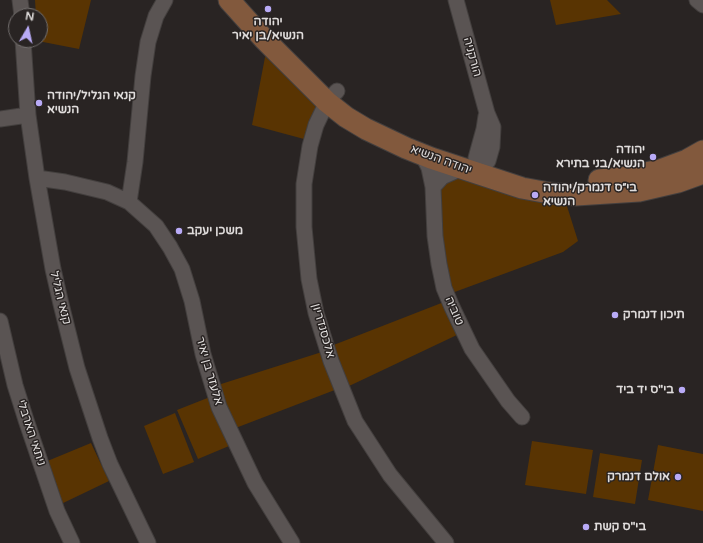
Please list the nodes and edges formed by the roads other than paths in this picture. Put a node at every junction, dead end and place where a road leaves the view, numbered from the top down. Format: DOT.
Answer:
graph roads {
  1 [pos="165,0"];
  2 [pos="229,0"];
  3 [pos="248,0"];
  4 [pos="456,0"];
  5 [pos="697,0"];
  6 [pos="703,5"];
  7 [pos="24,48"];
  8 [pos="332,97"];
  9 [pos="28,115"];
  10 [pos="0,119"];
  11 [pos="703,151"];
  12 [pos="422,154"];
  13 [pos="476,165"];
  14 [pos="703,174"];
  15 [pos="37,178"];
  16 [pos="433,187"];
  17 [pos="130,202"];
  18 [pos="0,321"];
  19 [pos="522,417"];
  20 [pos="72,543"];
  21 [pos="148,543"];
  22 [pos="292,543"];
  23 [pos="446,543"];
  1 -- 17 [label="street"];
  2 -- 8 [label="street, יהודה הנשיא"];
  3 -- 8 [label="street, יהודה הנשיא"];
  4 -- 13 [label="street, הורקניה"];
  5 -- 6 [label="street"];
  7 -- 9 [label="street, קנאי הגליל"];
  8 -- 12 [label="street, יהודה הנשיא"];
  8 -- 13 [label="street, יהודה הנשיא"];
  8 -- 23 [label="street, אלכסנדריון"];
  9 -- 10 [label="street"];
  9 -- 15 [label="street, קנאי הגליל"];
  11 -- 13 [label="street, יהודה הנשיא"];
  12 -- 13 [label="street, יהודה הנשיא"];
  12 -- 16 [label="street, טוביה"];
  13 -- 14 [label="street, יהודה הנשיא"];
  13 -- 16 [label="street"];
  15 -- 17 [label="street, אלעזר בן יאיר"];
  15 -- 21 [label="street, קנאי הגליל"];
  16 -- 19 [label="street, טוביה"];
  17 -- 22 [label="street, אלעזר בן יאיר"];
  18 -- 20 [label="street, ניתאי הארבלי"];
}
